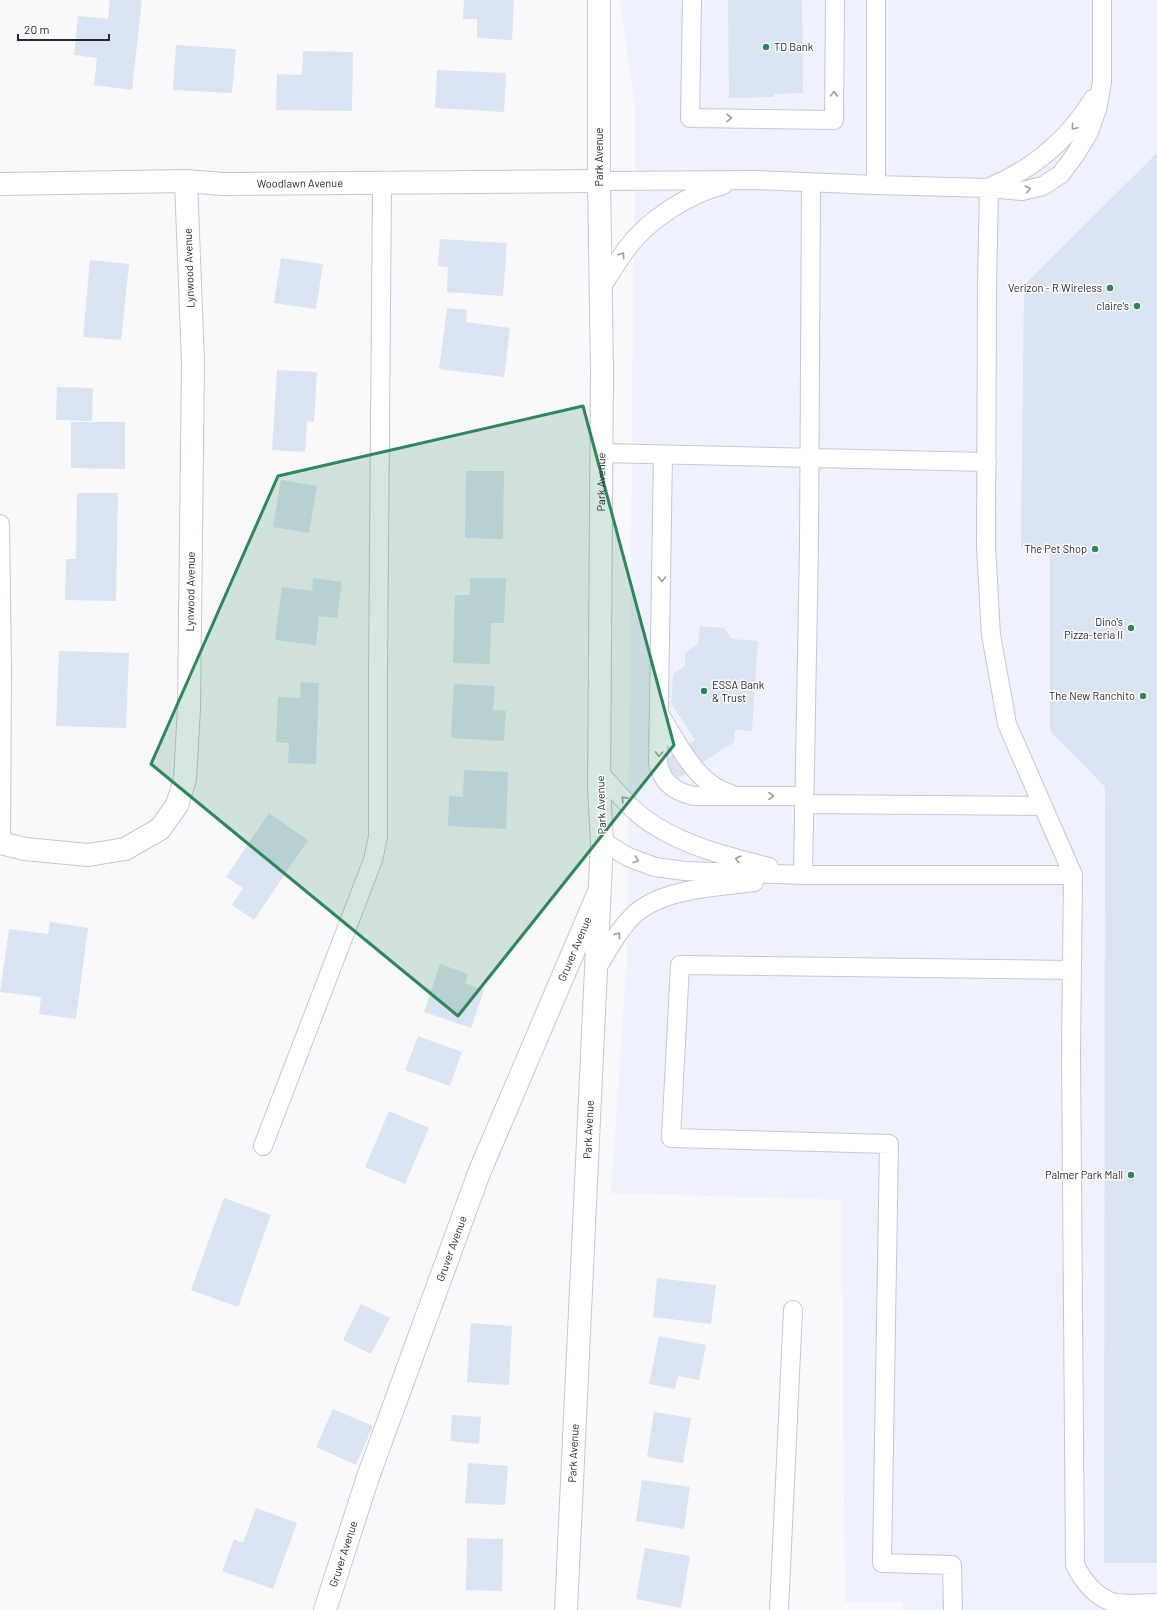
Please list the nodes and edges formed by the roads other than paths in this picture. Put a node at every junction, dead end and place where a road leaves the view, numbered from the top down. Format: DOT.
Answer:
graph roads {
  1 [pos="599,0"];
  2 [pos="692,0"];
  3 [pos="835,0"];
  4 [pos="876,0"];
  5 [pos="1102,0"];
  6 [pos="1102,82"];
  7 [pos="755,180"];
  8 [pos="186,181"];
  9 [pos="599,181"];
  10 [pos="811,182"];
  11 [pos="382,183"];
  12 [pos="0,184"];
  13 [pos="876,185"];
  14 [pos="989,188"];
  15 [pos="601,288"];
  16 [pos="602,453"];
  17 [pos="663,455"];
  18 [pos="809,458"];
  19 [pos="987,462"];
  20 [pos="0,524"];
  21 [pos="660,715"];
  22 [pos="600,772"];
  23 [pos="739,796"];
  24 [pos="804,800"];
  25 [pos="1043,806"];
  26 [pos="602,841"];
  27 [pos="0,843"];
  28 [pos="803,875"];
  29 [pos="1073,875"];
  30 [pos="598,894"];
  31 [pos="597,968"];
  32 [pos="1072,970"];
  33 [pos="263,1146"];
  34 [pos="793,1310"];
  35 [pos="1157,1603"];
  36 [pos="325,1610"];
  37 [pos="566,1610"];
  38 [pos="779,1610"];
  39 [pos="953,1610"];
  1 -- 9 [label="street, Park Avenue"];
  2 -- 3 [label="lane, one-way"];
  4 -- 13 [label="lane"];
  5 -- 6 [label="lane"];
  6 -- 14 [label="lane, one-way"];
  14 -- 6 [label="lane, one-way"];
  7 -- 9 [label="lane"];
  7 -- 10 [label="lane"];
  15 -- 7 [label="lane, one-way"];
  8 -- 11 [label="street, Woodlawn Avenue"];
  8 -- 12 [label="street, Woodlawn Avenue"];
  8 -- 27 [label="street, Lynwood Avenue"];
  9 -- 11 [label="street, Woodlawn Avenue"];
  9 -- 15 [label="street, Park Avenue"];
  10 -- 13 [label="lane"];
  10 -- 18 [label="lane"];
  11 -- 33 [label="lane"];
  13 -- 14 [label="lane"];
  14 -- 19 [label="lane"];
  15 -- 16 [label="street, Park Avenue"];
  16 -- 17 [label="lane"];
  16 -- 22 [label="street, Park Avenue"];
  17 -- 18 [label="lane"];
  17 -- 21 [label="lane, one-way"];
  18 -- 19 [label="lane"];
  18 -- 24 [label="lane"];
  19 -- 25 [label="lane"];
  20 -- 27 [label="lane"];
  21 -- 23 [label="lane"];
  21 -- 23 [label="lane, one-way"];
  22 -- 26 [label="street, Park Avenue"];
  28 -- 22 [label="lane, one-way"];
  23 -- 24 [label="lane, one-way"];
  24 -- 25 [label="lane"];
  24 -- 28 [label="lane"];
  25 -- 29 [label="lane"];
  26 -- 28 [label="lane, one-way"];
  26 -- 30 [label="street, Park Avenue"];
  28 -- 29 [label="lane"];
  31 -- 28 [label="lane, one-way"];
  29 -- 32 [label="lane"];
  30 -- 31 [label="street, Park Avenue"];
  30 -- 36 [label="street, Gruver Avenue"];
  31 -- 37 [label="street, Park Avenue"];
  32 -- 35 [label="lane"];
  32 -- 39 [label="lane"];
  34 -- 38 [label="lane"];
}
